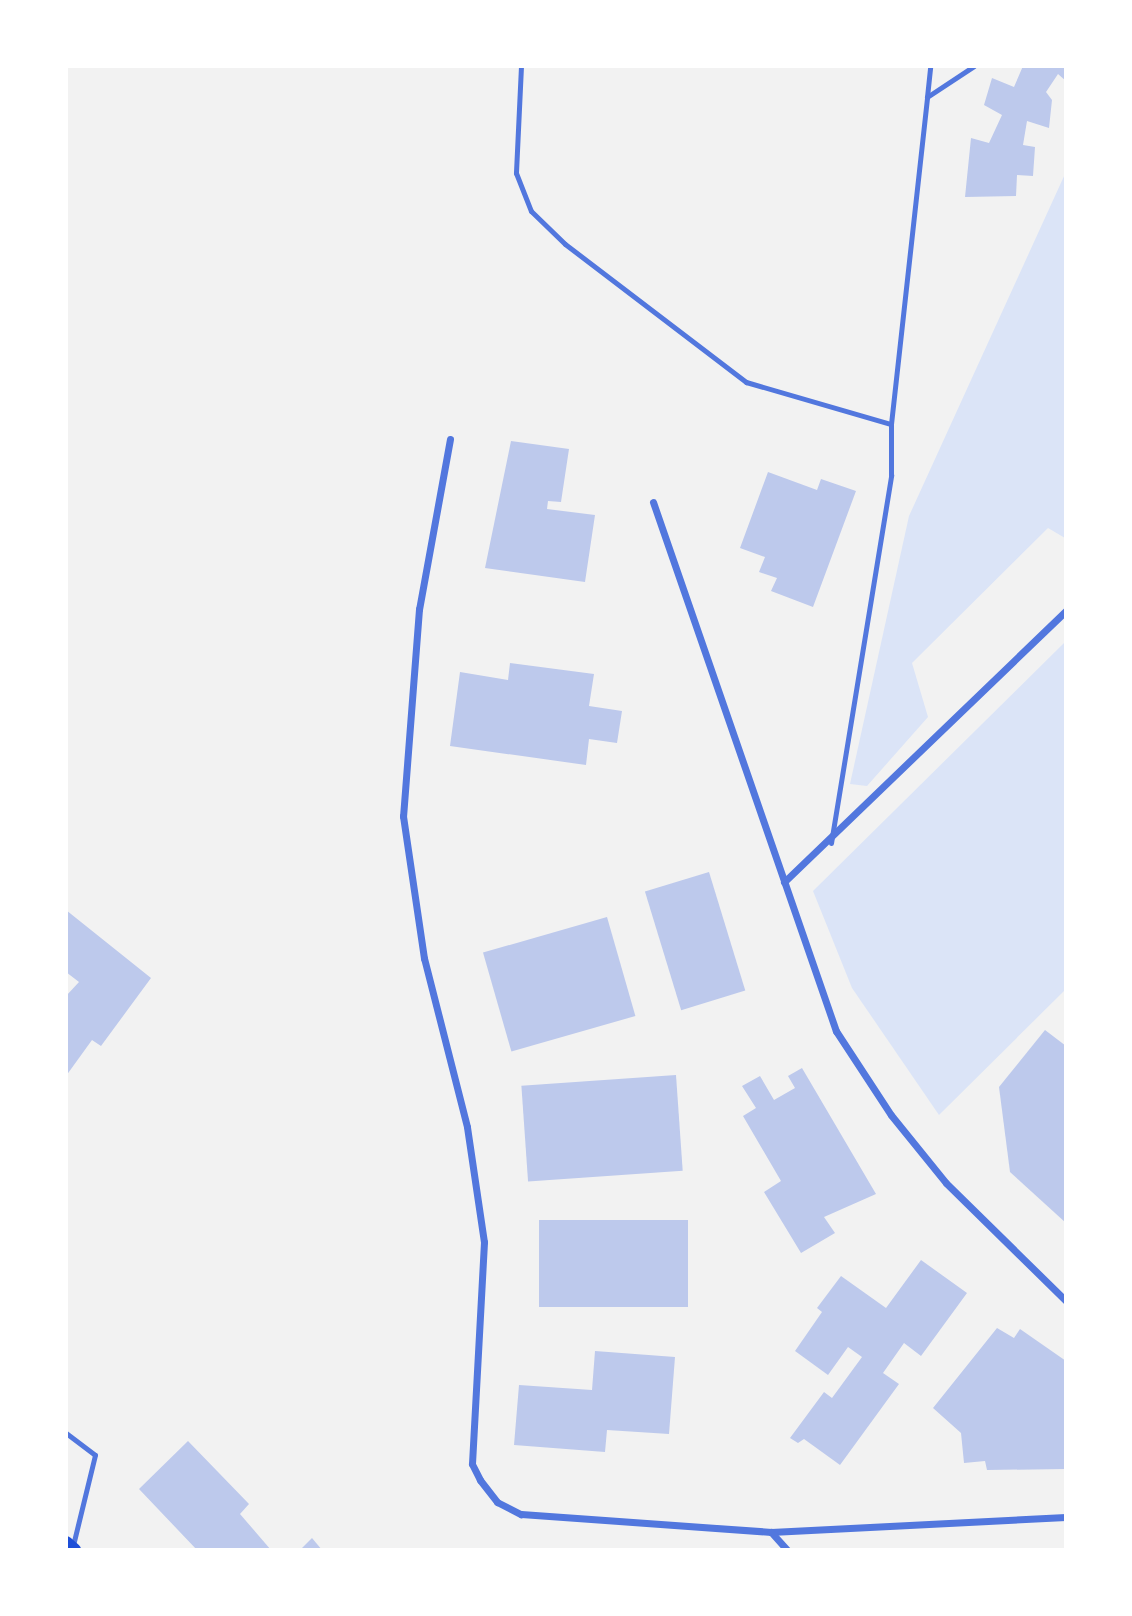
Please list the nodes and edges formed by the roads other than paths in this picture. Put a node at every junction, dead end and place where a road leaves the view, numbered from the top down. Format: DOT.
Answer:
graph roads {
  1 [pos="521,66"];
  2 [pos="930,66"];
  3 [pos="974,66"];
  4 [pos="927,97"];
  5 [pos="891,424"];
  6 [pos="450,439"];
  7 [pos="653,502"];
  8 [pos="1066,611"];
  9 [pos="831,843"];
  10 [pos="784,882"];
  11 [pos="1066,1301"];
  12 [pos="66,1433"];
  13 [pos="1066,1517"];
  14 [pos="771,1532"];
  15 [pos="71,1547"];
  16 [pos="788,1549"];
  1 -- 5 [label="lane"];
  2 -- 4 [label="lane"];
  3 -- 4 [label="lane"];
  4 -- 5 [label="lane"];
  5 -- 9 [label="lane"];
  6 -- 14 [label="street"];
  7 -- 10 [label="street"];
  8 -- 9 [label="street"];
  9 -- 10 [label="street"];
  10 -- 11 [label="street"];
  12 -- 15 [label="lane"];
  13 -- 14 [label="street"];
  14 -- 16 [label="street"];
}
